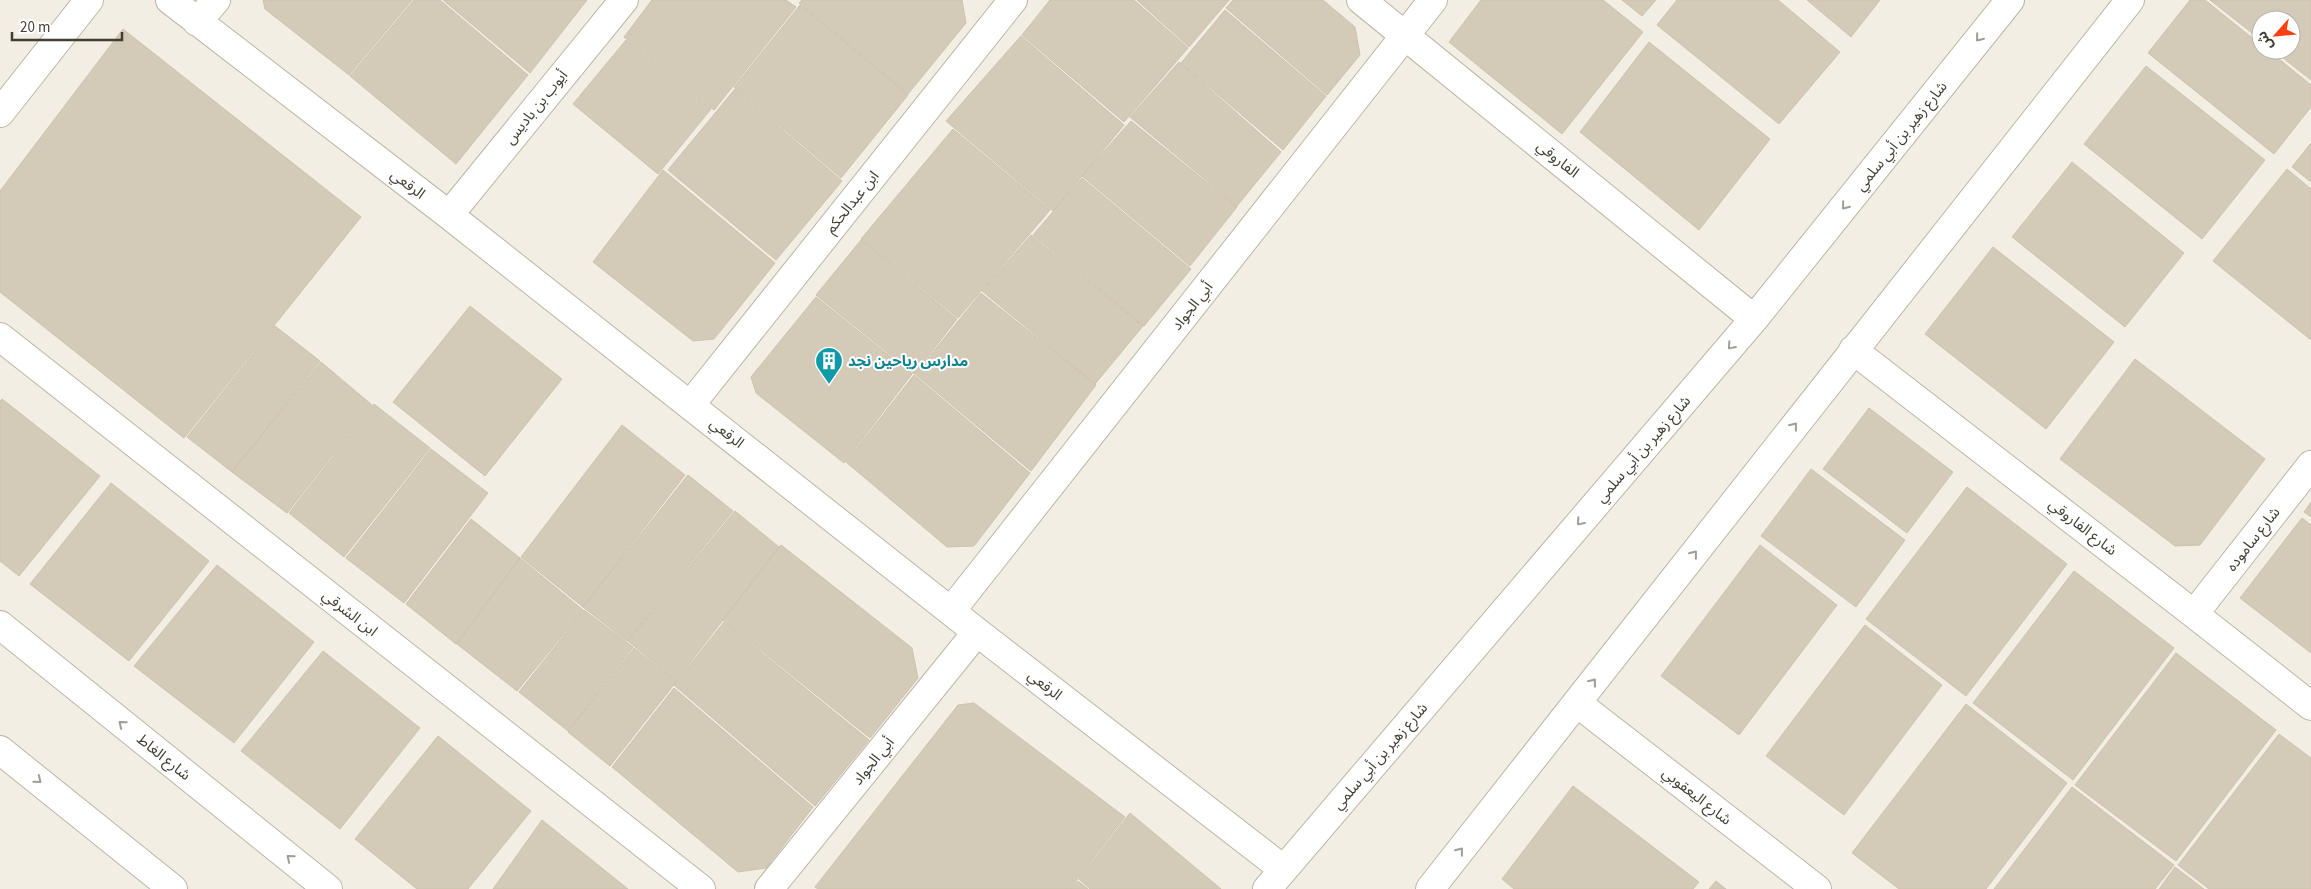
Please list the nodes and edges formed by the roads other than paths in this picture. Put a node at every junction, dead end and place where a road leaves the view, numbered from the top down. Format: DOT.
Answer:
graph roads {
  1 [pos="89,0"];
  2 [pos="170,0"];
  3 [pos="216,0"];
  4 [pos="624,0"];
  5 [pos="1013,0"];
  6 [pos="1362,0"];
  7 [pos="1433,0"];
  8 [pos="2010,0"];
  9 [pos="2130,0"];
  10 [pos="197,22"];
  11 [pos="1405,35"];
  12 [pos="0,113"];
  13 [pos="449,215"];
  14 [pos="1754,319"];
  15 [pos="0,338"];
  16 [pos="1853,350"];
  17 [pos="691,404"];
  18 [pos="2311,465"];
  19 [pos="951,611"];
  20 [pos="2194,614"];
  21 [pos="0,625"];
  22 [pos="977,632"];
  23 [pos="1577,702"];
  24 [pos="2311,706"];
  25 [pos="0,750"];
  26 [pos="1275,879"];
  27 [pos="173,889"];
  28 [pos="328,889"];
  29 [pos="700,889"];
  30 [pos="769,889"];
  31 [pos="1430,889"];
  32 [pos="1817,889"];
  1 -- 12 [label="street"];
  2 -- 10 [label="street, الرقعي"];
  3 -- 10 [label="street"];
  4 -- 13 [label="street, أيوب بن باديس"];
  5 -- 17 [label="street, ابن عبدالحكم"];
  6 -- 11 [label="street, الفاروقي"];
  7 -- 11 [label="street, أبي الجواد"];
  8 -- 14 [label="street, شارع زهير بن أبي سلمي, one-way"];
  9 -- 16 [label="street"];
  10 -- 13 [label="street, الرقعي"];
  11 -- 14 [label="street, الفاروقي"];
  11 -- 19 [label="street, أبي الجواد"];
  13 -- 17 [label="street, الرقعي"];
  14 -- 26 [label="street, شارع زهير بن أبي سلمي, one-way"];
  15 -- 29 [label="street, ابن الشرقي"];
  16 -- 20 [label="street, شارع الفاروقي"];
  23 -- 16 [label="street, one-way"];
  17 -- 19 [label="street, الرقعي"];
  18 -- 20 [label="street, شارع ساموده"];
  19 -- 22 [label="street, الرقعي"];
  20 -- 24 [label="street, شارع الفاروقي"];
  28 -- 21 [label="street, شارع الغاط, one-way"];
  22 -- 26 [label="street, الرقعي"];
  22 -- 30 [label="street, أبي الجواد"];
  31 -- 23 [label="street, one-way"];
  23 -- 32 [label="street, شارع اليعقوبي"];
  25 -- 27 [label="street, one-way"];
}
